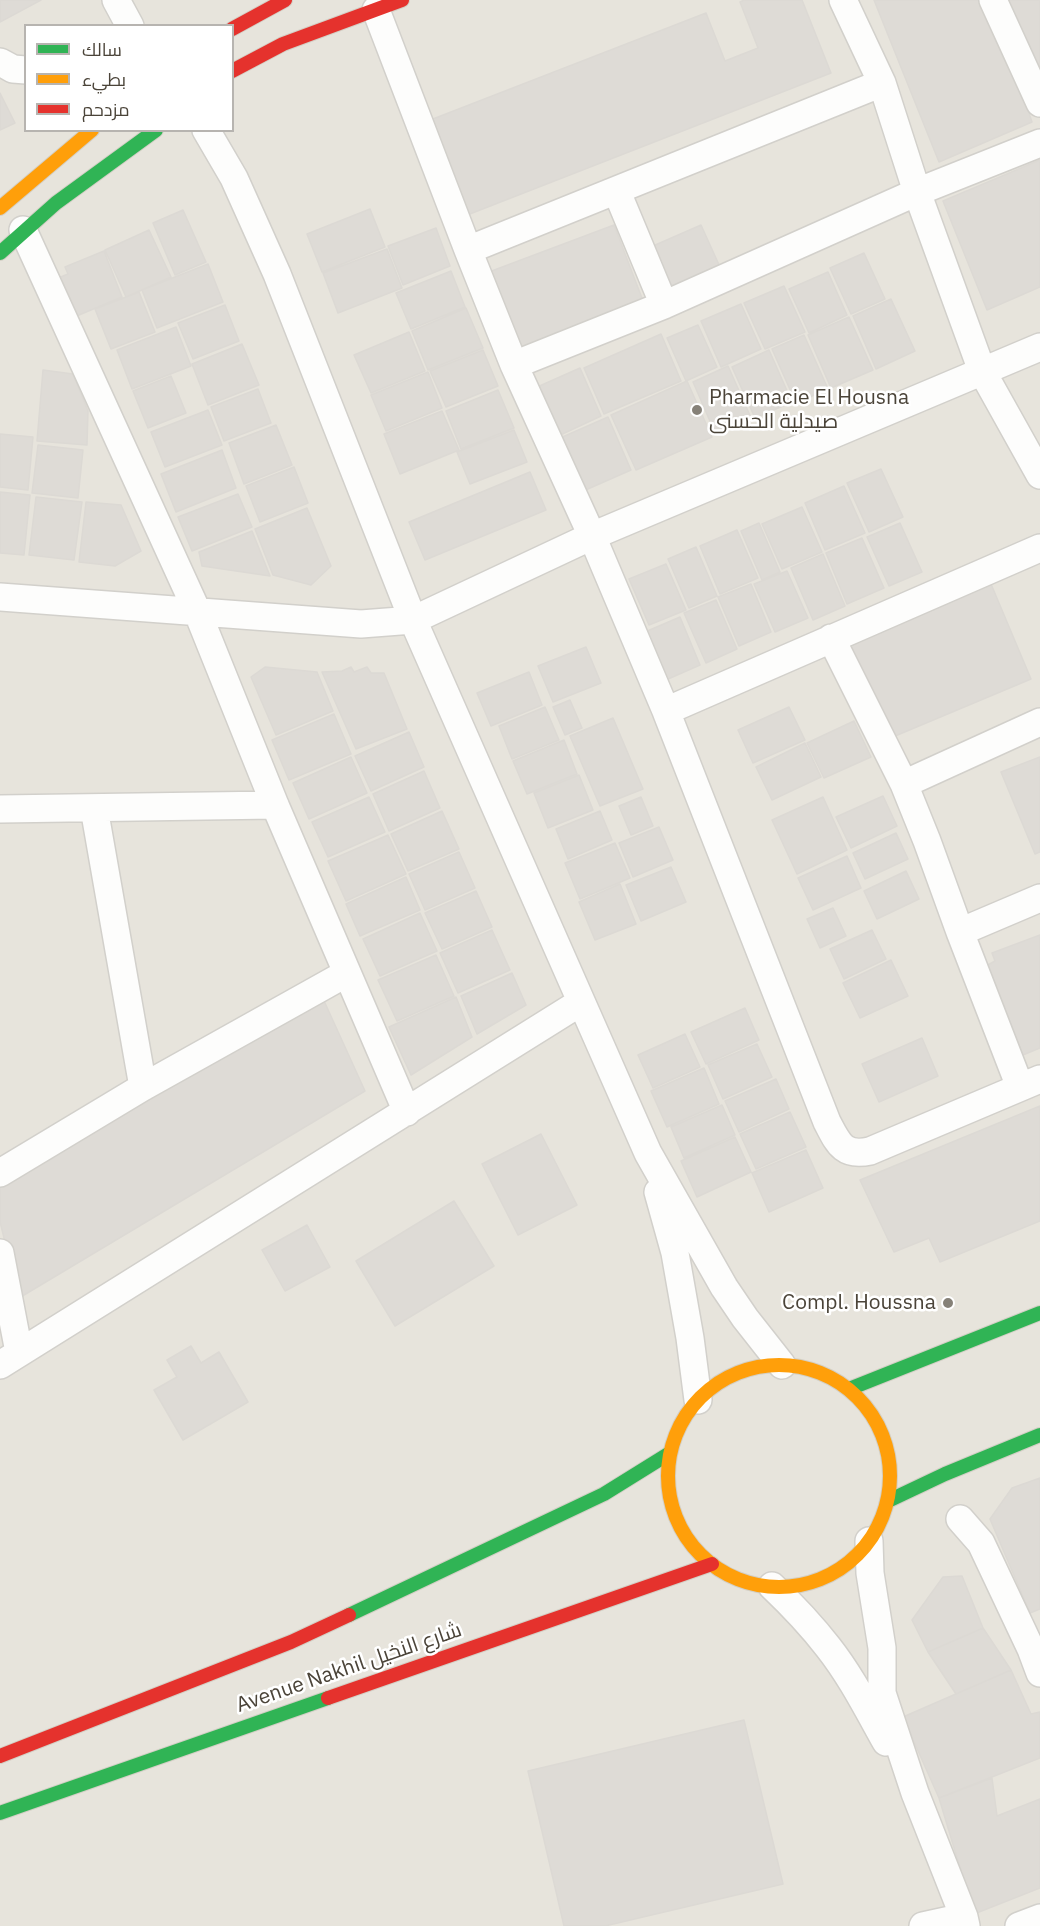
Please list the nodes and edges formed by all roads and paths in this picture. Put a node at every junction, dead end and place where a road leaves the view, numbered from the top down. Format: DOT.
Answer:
graph roads {
  1 [pos="116,0"];
  2 [pos="285,0"];
  3 [pos="402,0"];
  4 [pos="843,0"];
  5 [pos="993,0"];
  6 [pos="376,10"];
  7 [pos="129,24"];
  8 [pos="234,28"];
  9 [pos="0,62"];
  10 [pos="24,70"];
  11 [pos="234,70"];
  12 [pos="882,83"];
  13 [pos="1040,103"];
  14 [pos="90,132"];
  15 [pos="153,132"];
  16 [pos="207,132"];
  17 [pos="1040,143"];
  18 [pos="617,192"];
  19 [pos="917,192"];
  20 [pos="0,208"];
  21 [pos="23,230"];
  22 [pos="468,250"];
  23 [pos="0,253"];
  24 [pos="664,305"];
  25 [pos="1040,347"];
  26 [pos="514,365"];
  27 [pos="982,371"];
  28 [pos="1040,475"];
  29 [pos="592,536"];
  30 [pos="1040,548"];
  31 [pos="0,597"];
  32 [pos="197,611"];
  33 [pos="413,620"];
  34 [pos="831,638"];
  35 [pos="666,711"];
  36 [pos="1040,722"];
  37 [pos="904,784"];
  38 [pos="275,805"];
  39 [pos="94,808"];
  40 [pos="0,810"];
  41 [pos="1040,898"];
  42 [pos="960,932"];
  43 [pos="347,973"];
  44 [pos="581,1002"];
  45 [pos="1030,1083"];
  46 [pos="143,1087"];
  47 [pos="407,1112"];
  48 [pos="648,1153"];
  49 [pos="0,1173"];
  50 [pos="0,1253"];
  51 [pos="1040,1313"];
  52 [pos="10,1358"];
  53 [pos="782,1365"];
  54 [pos="849,1389"];
  55 [pos="698,1400"];
  56 [pos="1040,1435"];
  57 [pos="670,1453"];
  58 [pos="888,1501"];
  59 [pos="960,1519"];
  60 [pos="869,1541"];
  61 [pos="712,1564"];
  62 [pos="772,1586"];
  63 [pos="1037,1656"];
  64 [pos="0,1756"];
  65 [pos="915,1793"];
  66 [pos="0,1814"];
  67 [pos="1040,1918"];
  68 [pos="965,1921"];
  69 [pos="923,1926"];
  70 [pos="1019,1926"];
  1 -- 7 [label="street"];
  2 -- 8 [label="street"];
  3 -- 6 [label="street"];
  4 -- 12 [label="street"];
  5 -- 13 [label="street"];
  6 -- 11 [label="street"];
  6 -- 22 [label="street"];
  9 -- 10 [label="street"];
  12 -- 18 [label="street"];
  12 -- 19 [label="street"];
  14 -- 20 [label="street"];
  15 -- 21 [label="street"];
  16 -- 33 [label="street"];
  17 -- 19 [label="street"];
  18 -- 22 [label="street"];
  18 -- 24 [label="street"];
  19 -- 24 [label="street"];
  19 -- 27 [label="street"];
  21 -- 23 [label="street"];
  21 -- 32 [label="street"];
  22 -- 26 [label="street"];
  24 -- 26 [label="street"];
  25 -- 27 [label="street"];
  26 -- 29 [label="street"];
  27 -- 28 [label="street"];
  27 -- 29 [label="street"];
  29 -- 33 [label="street"];
  29 -- 35 [label="street"];
  30 -- 34 [label="street"];
  31 -- 32 [label="street"];
  32 -- 33 [label="street"];
  32 -- 38 [label="street"];
  33 -- 44 [label="street"];
  34 -- 35 [label="street"];
  34 -- 37 [label="street"];
  35 -- 45 [label="street"];
  36 -- 37 [label="street"];
  37 -- 42 [label="street"];
  38 -- 39 [label="street"];
  38 -- 43 [label="street"];
  39 -- 40 [label="street"];
  39 -- 46 [label="street"];
  41 -- 42 [label="street"];
  42 -- 45 [label="street"];
  43 -- 46 [label="street"];
  43 -- 47 [label="street"];
  44 -- 47 [label="street"];
  44 -- 48 [label="street"];
  46 -- 49 [label="street"];
  47 -- 52 [label="street"];
  48 -- 53 [label="street"];
  48 -- 55 [label="street"];
  50 -- 52 [label="street"];
  51 -- 54 [label="street"];
  53 -- 54 [label="street"];
  53 -- 55 [label="street"];
  54 -- 58 [label="street"];
  55 -- 57 [label="street"];
  56 -- 58 [label="street"];
  57 -- 61 [label="street"];
  57 -- 64 [label="street, Avenue Nakhil شارع النخيل"];
  58 -- 60 [label="street"];
  59 -- 63 [label="street"];
  60 -- 62 [label="street"];
  60 -- 65 [label="street"];
  61 -- 62 [label="street"];
  61 -- 66 [label="street, Avenue Nakhil شارع النخيل"];
  62 -- 65 [label="street"];
  65 -- 68 [label="street"];
  67 -- 70 [label="street"];
  68 -- 69 [label="street"];
}
